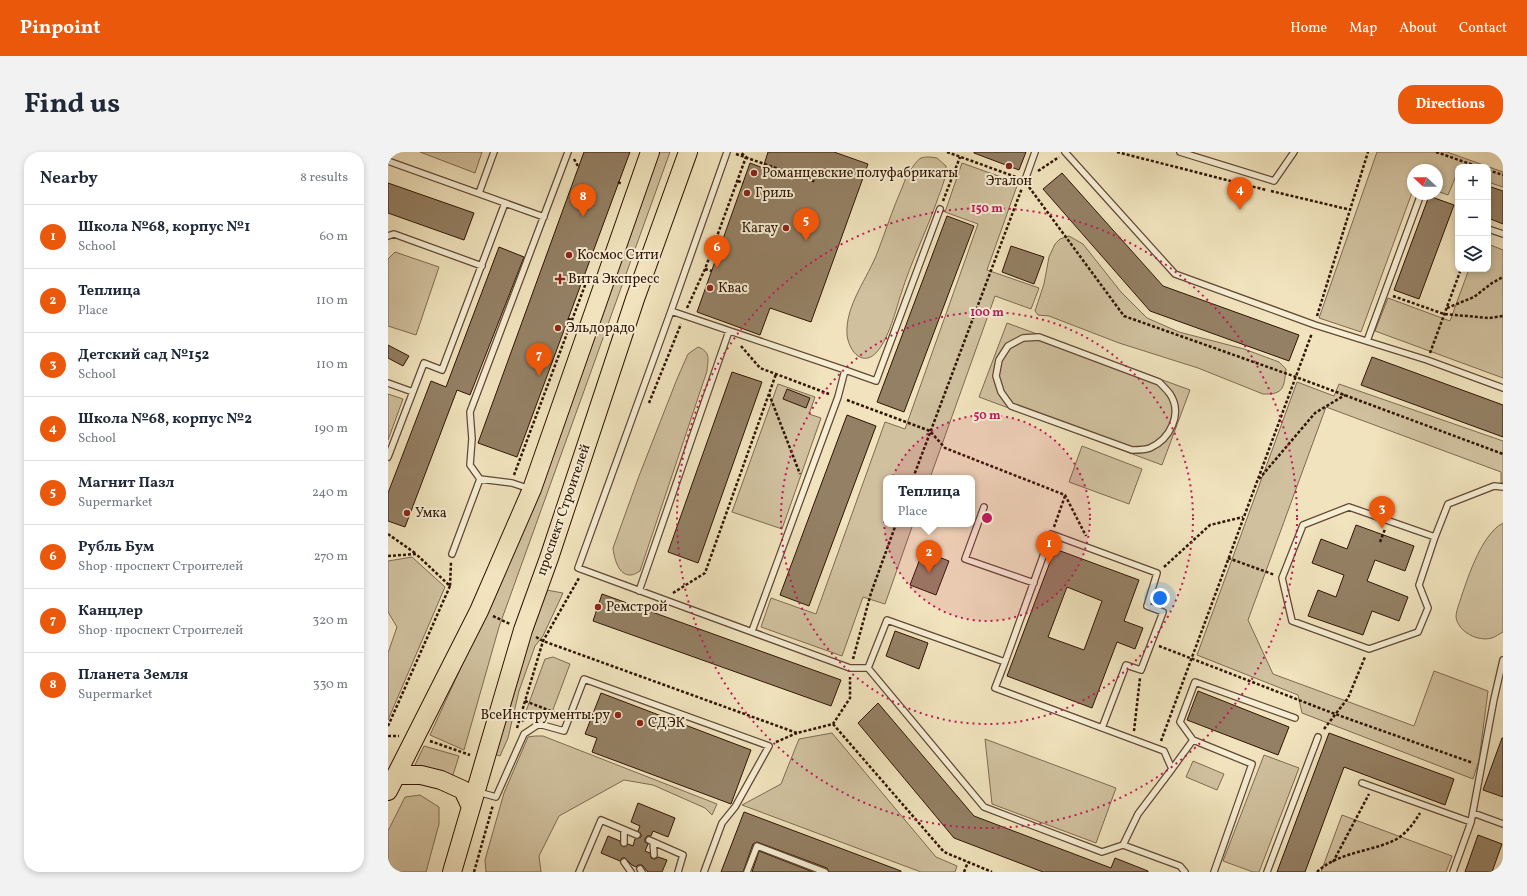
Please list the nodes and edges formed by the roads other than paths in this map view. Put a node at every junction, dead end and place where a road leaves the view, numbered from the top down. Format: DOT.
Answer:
graph roads {
  1 [pos="494,152"];
  2 [pos="568,152"];
  3 [pos="650,152"];
  4 [pos="688,152"];
  5 [pos="727,152"];
  6 [pos="1035,152"];
  7 [pos="1066,152"];
  8 [pos="1180,152"];
  9 [pos="1294,152"];
  10 [pos="388,161"];
  11 [pos="1025,180"];
  12 [pos="479,193"];
  13 [pos="1418,200"];
  14 [pos="505,203"];
  15 [pos="940,209"];
  16 [pos="544,217"];
  17 [pos="1491,230"];
  18 [pos="1503,234"];
  19 [pos="388,236"];
  20 [pos="482,266"];
  21 [pos="671,311"];
  22 [pos="729,331"];
  23 [pos="1367,341"];
  24 [pos="845,370"];
  25 [pos="996,376"];
  26 [pos="388,383"];
  27 [pos="1503,388"];
  28 [pos="413,392"];
  29 [pos="388,457"];
  30 [pos="480,479"];
  31 [pos="1503,486"];
  32 [pos="532,490"];
  33 [pos="984,507"];
  34 [pos="1435,537"];
  35 [pos="452,554"];
  36 [pos="1034,583"];
  37 [pos="639,591"];
  38 [pos="752,631"];
  39 [pos="1503,660"];
  40 [pos="1005,662"];
  41 [pos="868,668"];
  42 [pos="1295,718"];
  43 [pos="1102,728"];
  44 [pos="1318,737"];
  45 [pos="1193,740"];
  46 [pos="1172,769"];
  47 [pos="1362,782"];
  48 [pos="391,784"];
  49 [pos="473,799"];
  50 [pos="1473,813"];
  51 [pos="1471,822"];
  52 [pos="1503,824"];
  53 [pos="624,830"];
  54 [pos="637,835"];
  55 [pos="624,843"];
  56 [pos="1123,845"];
  57 [pos="654,855"];
  58 [pos="624,862"];
  59 [pos="452,872"];
  60 [pos="578,872"];
  61 [pos="631,872"];
  62 [pos="678,872"];
  63 [pos="704,872"];
  64 [pos="747,872"];
  65 [pos="825,872"];
  66 [pos="1185,872"];
  67 [pos="1214,872"];
  68 [pos="1267,872"];
  69 [pos="1454,872"];
  1 -- 12 [label="lane"];
  2 -- 16 [label="lane"];
  3 -- 32 [label="main road"];
  4 -- 49 [label="main road, проспект Строителей"];
  5 -- 21 [label="lane"];
  6 -- 11 [label="lane"];
  7 -- 23 [label="lane"];
  8 -- 9 [label="lane"];
  10 -- 12 [label="lane"];
  12 -- 14 [label="lane"];
  13 -- 23 [label="lane"];
  14 -- 16 [label="lane"];
  14 -- 20 [label="lane"];
  15 -- 24 [label="lane"];
  16 -- 30 [label="lane"];
  17 -- 18 [label="lane"];
  19 -- 20 [label="lane"];
  20 -- 28 [label="lane"];
  21 -- 22 [label="lane"];
  21 -- 37 [label="lane"];
  22 -- 24 [label="lane"];
  22 -- 37 [label="lane"];
  23 -- 27 [label="lane"];
  24 -- 38 [label="lane"];
  25 -- 25 [label="lane"];
  26 -- 28 [label="lane"];
  28 -- 29 [label="lane"];
  30 -- 32 [label="lane"];
  30 -- 35 [label="lane"];
  31 -- 34 [label="lane"];
  32 -- 48 [label="main road"];
  33 -- 36 [label="lane"];
  34 -- 34 [label="lane"];
  36 -- 40 [label="lane"];
  36 -- 43 [label="lane"];
  37 -- 38 [label="lane"];
  38 -- 41 [label="lane"];
  39 -- 50 [label="lane"];
  40 -- 41 [label="lane"];
  40 -- 43 [label="lane"];
  41 -- 56 [label="lane"];
  42 -- 45 [label="lane"];
  43 -- 46 [label="lane"];
  44 -- 68 [label="lane"];
  45 -- 46 [label="lane"];
  45 -- 67 [label="lane"];
  46 -- 56 [label="lane"];
  47 -- 51 [label="lane"];
  48 -- 49 [label="main road"];
  49 -- 59 [label="main road, проспект Строителей"];
  49 -- 63 [label="lane"];
  50 -- 51 [label="lane"];
  50 -- 52 [label="lane"];
  51 -- 69 [label="lane"];
  53 -- 54 [label="lane"];
  53 -- 55 [label="lane"];
  53 -- 60 [label="lane"];
  56 -- 66 [label="lane"];
  57 -- 62 [label="lane"];
  58 -- 61 [label="lane"];
  64 -- 65 [label="lane"];
}
